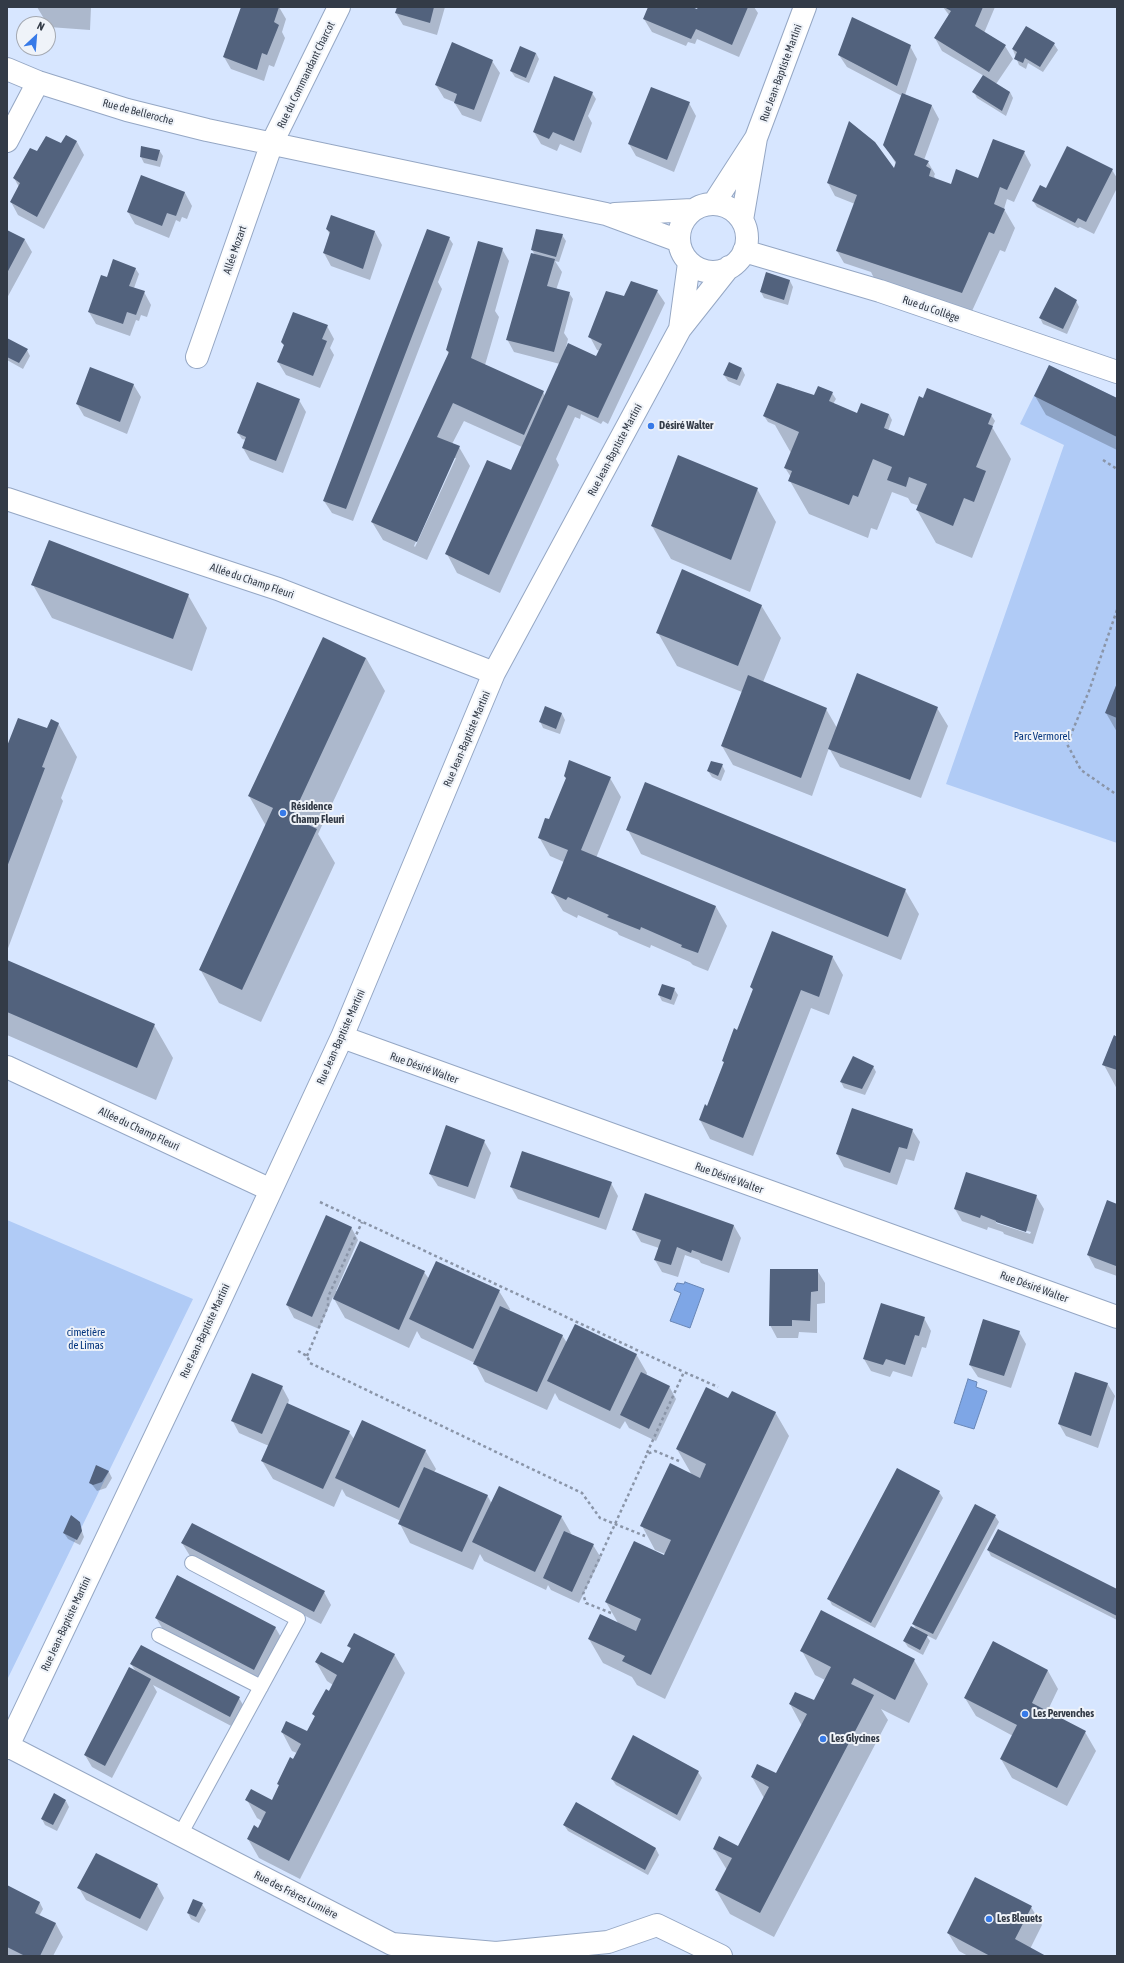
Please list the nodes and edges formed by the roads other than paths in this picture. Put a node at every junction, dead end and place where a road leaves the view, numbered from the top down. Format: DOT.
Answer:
graph roads {
  1 [pos="339,7"];
  2 [pos="805,7"];
  3 [pos="7,69"];
  4 [pos="38,82"];
  5 [pos="756,138"];
  6 [pos="7,141"];
  7 [pos="272,142"];
  8 [pos="714,204"];
  9 [pos="692,210"];
  10 [pos="606,214"];
  11 [pos="742,220"];
  12 [pos="678,241"];
  13 [pos="744,252"];
  14 [pos="689,262"];
  15 [pos="729,267"];
  16 [pos="680,329"];
  17 [pos="197,357"];
  18 [pos="1117,372"];
  19 [pos="7,499"];
  20 [pos="494,674"];
  21 [pos="342,1038"];
  22 [pos="7,1067"];
  23 [pos="271,1190"];
  24 [pos="1117,1317"];
  25 [pos="192,1563"];
  26 [pos="160,1635"];
  27 [pos="261,1687"];
  28 [pos="8,1747"];
  29 [pos="180,1835"];
  30 [pos="608,1949"];
  31 [pos="721,1956"];
  1 -- 7 [label="street, Rue du Commandant Charcot"];
  2 -- 5 [label="street, Rue Jean-Baptiste Martini"];
  3 -- 4 [label="street, Rue de Belleroche"];
  4 -- 6 [label="street"];
  4 -- 7 [label="street, Rue de Belleroche"];
  5 -- 8 [label="street, Rue Jean-Baptiste Martini"];
  5 -- 11 [label="street, Rue Jean-Baptiste Martini"];
  7 -- 10 [label="street, Rue de Belleroche"];
  7 -- 17 [label="street, Allée Mozart"];
  8 -- 9 [label="street"];
  8 -- 11 [label="street"];
  9 -- 10 [label="street"];
  9 -- 12 [label="street"];
  10 -- 12 [label="street"];
  11 -- 13 [label="street"];
  12 -- 14 [label="street"];
  13 -- 15 [label="street"];
  13 -- 18 [label="street, Rue du Collège"];
  14 -- 15 [label="street"];
  14 -- 16 [label="street, Rue Jean-Baptiste Martini"];
  15 -- 16 [label="street, Rue Jean-Baptiste Martini"];
  16 -- 20 [label="street, Rue Jean-Baptiste Martini"];
  19 -- 20 [label="street, Allée du Champ Fleuri"];
  20 -- 21 [label="street, Rue Jean-Baptiste Martini"];
  21 -- 23 [label="street, Rue Jean-Baptiste Martini"];
  21 -- 24 [label="street, Rue Désiré Walter"];
  22 -- 23 [label="street, Allée du Champ Fleuri"];
  23 -- 28 [label="street, Rue Jean-Baptiste Martini"];
  25 -- 27 [label="lane"];
  26 -- 27 [label="lane"];
  27 -- 29 [label="lane"];
  28 -- 29 [label="street, Rue des Frères Lumière"];
  29 -- 30 [label="street, Rue des Frères Lumière"];
  30 -- 31 [label="street, Rue des Frères Lumière"];
}
